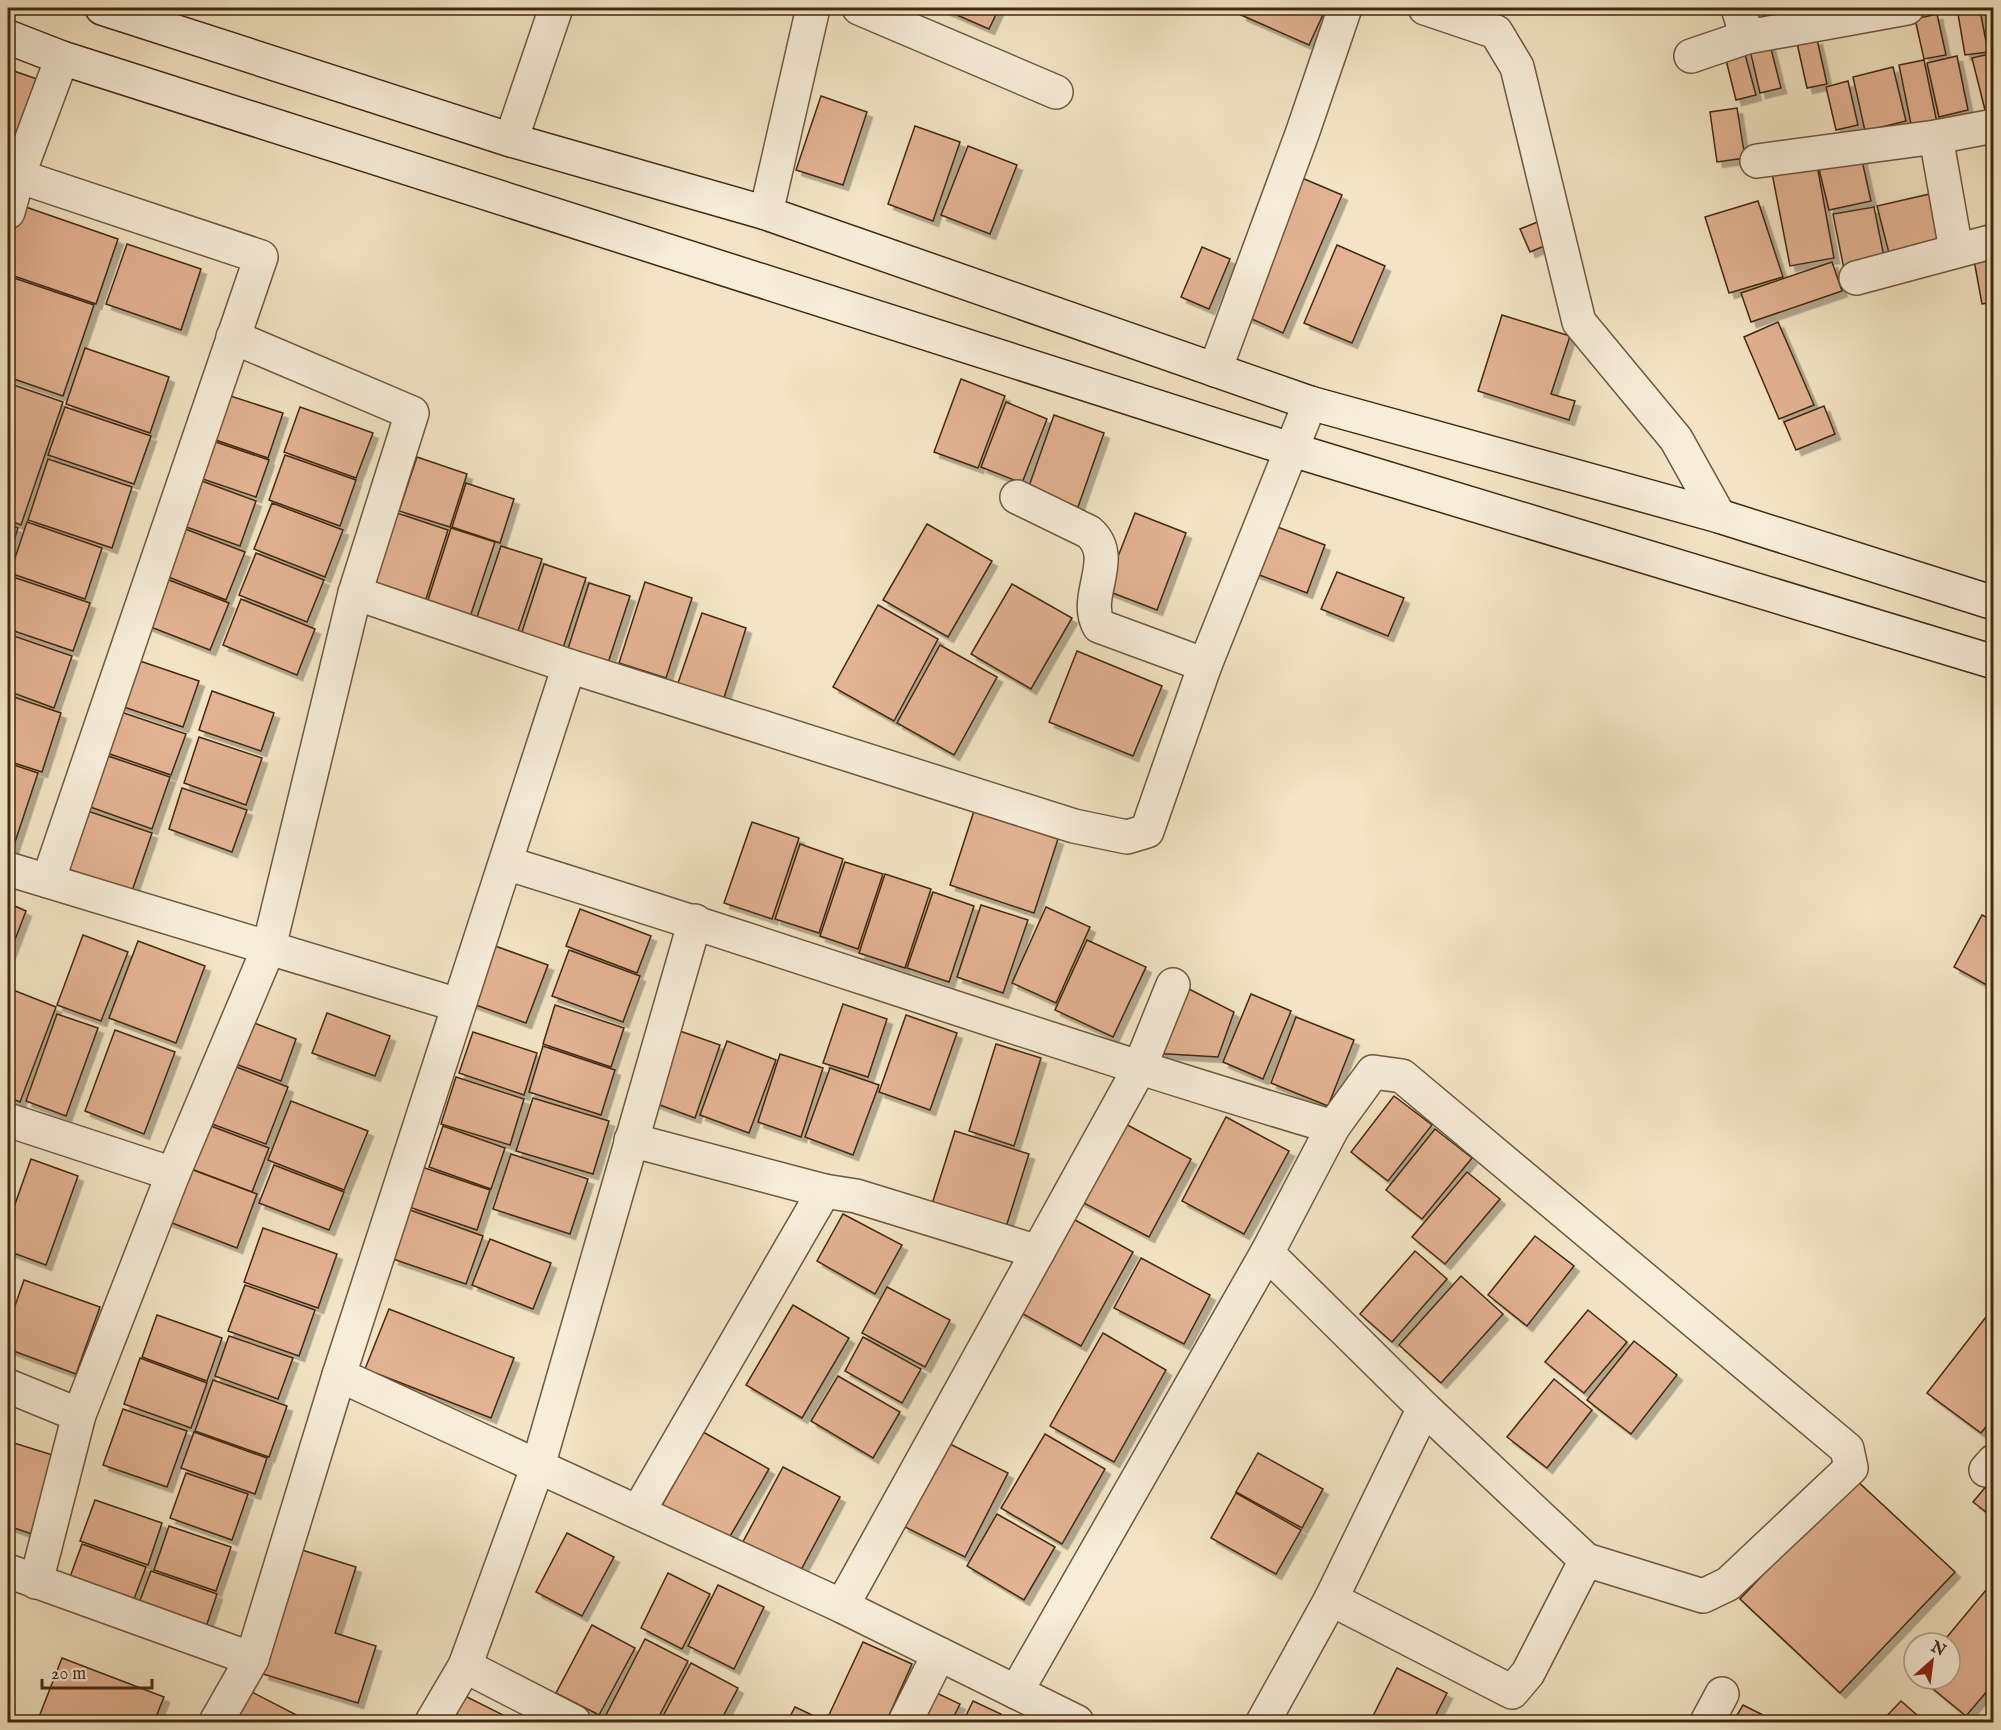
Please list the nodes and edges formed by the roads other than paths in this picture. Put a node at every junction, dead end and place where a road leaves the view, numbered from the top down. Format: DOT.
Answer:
graph roads {
  1 [pos="102,8"];
  2 [pos="556,8"];
  3 [pos="813,8"];
  4 [pos="859,8"];
  5 [pos="1345,8"];
  6 [pos="1425,8"];
  7 [pos="1907,8"];
  8 [pos="1742,22"];
  9 [pos="8,37"];
  10 [pos="1691,56"];
  11 [pos="62,58"];
  12 [pos="1056,92"];
  13 [pos="1994,126"];
  14 [pos="1936,137"];
  15 [pos="511,140"];
  16 [pos="1757,161"];
  17 [pos="18,176"];
  18 [pos="8,212"];
  19 [pos="766,213"];
  20 [pos="1994,241"];
  21 [pos="1956,250"];
  22 [pos="1856,278"];
  23 [pos="233,338"];
  24 [pos="1215,370"];
  25 [pos="1310,403"];
  26 [pos="1293,450"];
  27 [pos="1017,496"];
  28 [pos="1719,516"];
  29 [pos="355,594"];
  30 [pos="1994,603"];
  31 [pos="1994,662"];
  32 [pos="1205,665"];
  33 [pos="569,666"];
  34 [pos="506,863"];
  35 [pos="8,868"];
  36 [pos="48,881"];
  37 [pos="694,921"];
  38 [pos="269,947"];
  39 [pos="1173,986"];
  40 [pos="458,1005"];
  41 [pos="1139,1069"];
  42 [pos="8,1120"];
  43 [pos="1333,1127"];
  44 [pos="631,1140"];
  45 [pos="172,1174"];
  46 [pos="824,1191"];
  47 [pos="1038,1252"];
  48 [pos="1267,1253"];
  49 [pos="339,1375"];
  50 [pos="8,1386"];
  51 [pos="1424,1408"];
  52 [pos="79,1415"];
  53 [pos="538,1466"];
  54 [pos="638,1512"];
  55 [pos="1586,1560"];
  56 [pos="22,1576"];
  57 [pos="1331,1599"];
  58 [pos="842,1606"];
  59 [pos="939,1654"];
  60 [pos="252,1659"];
  61 [pos="465,1666"];
  62 [pos="1016,1692"];
  63 [pos="1722,1694"];
  64 [pos="216,1722"];
  65 [pos="432,1722"];
  66 [pos="574,1722"];
  67 [pos="905,1722"];
  68 [pos="1077,1722"];
  69 [pos="1263,1722"];
  70 [pos="1707,1722"];
  1 -- 15 [label="street"];
  2 -- 15 [label="street"];
  3 -- 19 [label="street"];
  4 -- 12 [label="street"];
  5 -- 24 [label="street"];
  6 -- 28 [label="street"];
  7 -- 8 [label="street"];
  8 -- 10 [label="street"];
  9 -- 11 [label="street"];
  11 -- 17 [label="street"];
  11 -- 26 [label="street"];
  13 -- 14 [label="street"];
  14 -- 16 [label="street"];
  14 -- 21 [label="street"];
  15 -- 19 [label="street"];
  17 -- 18 [label="street"];
  17 -- 23 [label="street"];
  19 -- 24 [label="street"];
  20 -- 21 [label="street"];
  21 -- 22 [label="street"];
  23 -- 29 [label="street"];
  23 -- 36 [label="street"];
  24 -- 25 [label="street"];
  25 -- 26 [label="street"];
  25 -- 28 [label="street"];
  26 -- 31 [label="street"];
  26 -- 32 [label="street"];
  27 -- 32 [label="street"];
  28 -- 30 [label="street"];
  29 -- 33 [label="street"];
  29 -- 38 [label="street"];
  32 -- 33 [label="street"];
  33 -- 34 [label="street"];
  34 -- 37 [label="street"];
  34 -- 40 [label="street"];
  35 -- 36 [label="street"];
  36 -- 38 [label="street"];
  37 -- 41 [label="street"];
  37 -- 44 [label="street"];
  38 -- 40 [label="street"];
  38 -- 45 [label="street"];
  39 -- 41 [label="street"];
  40 -- 49 [label="street"];
  41 -- 43 [label="street"];
  41 -- 47 [label="street"];
  42 -- 45 [label="street"];
  43 -- 48 [label="street"];
  43 -- 55 [label="street"];
  44 -- 46 [label="street"];
  44 -- 53 [label="street"];
  45 -- 52 [label="street"];
  46 -- 47 [label="street"];
  46 -- 54 [label="street"];
  47 -- 58 [label="street"];
  48 -- 51 [label="street"];
  48 -- 62 [label="street"];
  49 -- 53 [label="street"];
  49 -- 60 [label="street"];
  50 -- 52 [label="street"];
  51 -- 55 [label="street"];
  51 -- 57 [label="street"];
  52 -- 56 [label="street"];
  53 -- 54 [label="street"];
  53 -- 61 [label="street"];
  54 -- 58 [label="street"];
  55 -- 57 [label="street"];
  56 -- 60 [label="street"];
  57 -- 69 [label="street"];
  58 -- 59 [label="street"];
  59 -- 62 [label="street"];
  59 -- 67 [label="street"];
  60 -- 64 [label="street"];
  61 -- 65 [label="street"];
  61 -- 66 [label="street"];
  62 -- 68 [label="street"];
  63 -- 70 [label="street"];
}
